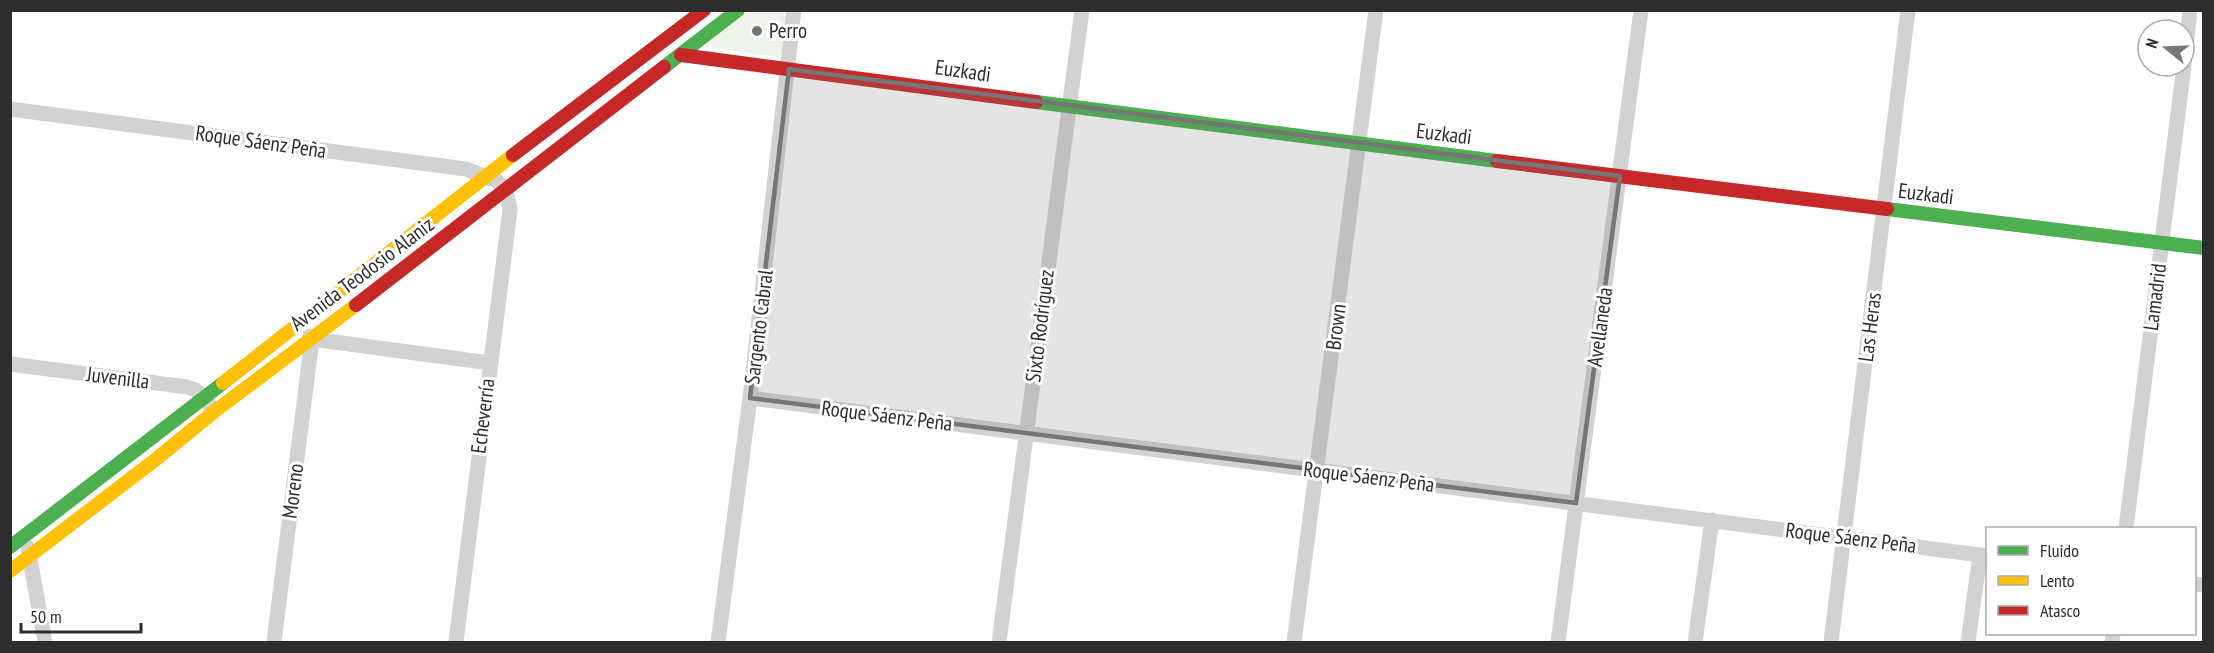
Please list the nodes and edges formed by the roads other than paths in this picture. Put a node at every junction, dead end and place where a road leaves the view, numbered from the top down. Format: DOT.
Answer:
graph roads {
  1 [pos="704,10"];
  2 [pos="738,10"];
  3 [pos="794,10"];
  4 [pos="1082,10"];
  5 [pos="1376,10"];
  6 [pos="1641,10"];
  7 [pos="1908,10"];
  8 [pos="681,55"];
  9 [pos="789,69"];
  10 [pos="2182,78"];
  11 [pos="1069,107"];
  12 [pos="10,109"];
  13 [pos="1359,144"];
  14 [pos="486,175"];
  15 [pos="1620,176"];
  16 [pos="506,190"];
  17 [pos="1884,210"];
  18 [pos="2162,242"];
  19 [pos="2204,248"];
  20 [pos="301,323"];
  21 [pos="312,339"];
  22 [pos="490,363"];
  23 [pos="10,364"];
  24 [pos="204,397"];
  25 [pos="750,398"];
  26 [pos="214,411"];
  27 [pos="1027,434"];
  28 [pos="1317,470"];
  29 [pos="1576,503"];
  30 [pos="1712,520"];
  31 [pos="2126,527"];
  32 [pos="25,537"];
  33 [pos="1845,538"];
  34 [pos="10,547"];
  35 [pos="30,556"];
  36 [pos="1984,556"];
  37 [pos="10,571"];
  38 [pos="45,642"];
  39 [pos="274,642"];
  40 [pos="456,642"];
  41 [pos="718,642"];
  42 [pos="999,642"];
  43 [pos="1294,642"];
  44 [pos="1558,642"];
  45 [pos="1695,642"];
  46 [pos="1831,642"];
  47 [pos="1968,642"];
  1 -- 14 [label="main road, Avenida Teodosio Alaniz"];
  2 -- 8 [label="main road, Avenida Teodosio Alaniz"];
  3 -- 9 [label="street, Sargento Cabral"];
  4 -- 11 [label="street, Sixto Rodríguez"];
  5 -- 13 [label="street, Brown"];
  6 -- 15 [label="street, Avellaneda"];
  7 -- 17 [label="street, Las Heras"];
  8 -- 9 [label="main road, Euzkadi"];
  8 -- 16 [label="main road, Avenida Teodosio Alaniz"];
  9 -- 11 [label="main road, Euzkadi"];
  9 -- 25 [label="street, Sargento Cabral"];
  10 -- 18 [label="street, Lamadrid"];
  11 -- 13 [label="main road, Euzkadi"];
  11 -- 27 [label="street, Sixto Rodríguez"];
  12 -- 14 [label="street, Roque Sáenz Peña"];
  13 -- 15 [label="main road, Euzkadi"];
  13 -- 28 [label="street, Brown"];
  14 -- 16 [label="street, Roque Sáenz Peña"];
  14 -- 20 [label="main road, Avenida Teodosio Alaniz"];
  15 -- 17 [label="main road, Euzkadi"];
  15 -- 29 [label="street, Avellaneda"];
  16 -- 21 [label="main road, Avenida Teodosio Alaniz"];
  16 -- 22 [label="street, Echeverría"];
  17 -- 18 [label="main road, Euzkadi"];
  17 -- 33 [label="street, Las Heras"];
  18 -- 19 [label="main road, Euzkadi"];
  18 -- 31 [label="street, Lamadrid"];
  20 -- 21 [label="street"];
  20 -- 24 [label="main road, Avenida Teodosio Alaniz"];
  21 -- 22 [label="street"];
  21 -- 26 [label="main road, Avenida Teodosio Alaniz"];
  21 -- 39 [label="street, Moreno"];
  22 -- 40 [label="street, Echeverría"];
  23 -- 24 [label="street, Juvenilla"];
  24 -- 26 [label="street"];
  24 -- 32 [label="main road, Avenida Teodosio Alaniz"];
  25 -- 27 [label="street, Roque Sáenz Peña"];
  25 -- 41 [label="street, Sargento Cabral"];
  26 -- 35 [label="main road, Avenida Teodosio Alaniz"];
  27 -- 28 [label="street, Roque Sáenz Peña"];
  27 -- 42 [label="street, Sixto Rodríguez"];
  28 -- 29 [label="street, Roque Sáenz Peña"];
  28 -- 43 [label="street, Brown"];
  29 -- 30 [label="street, Roque Sáenz Peña"];
  29 -- 44 [label="street, Avellaneda"];
  30 -- 33 [label="street, Roque Sáenz Peña"];
  30 -- 45 [label="street"];
  32 -- 34 [label="main road, Avenida Teodosio Alaniz"];
  32 -- 35 [label="street"];
  33 -- 36 [label="street, Roque Sáenz Peña"];
  33 -- 46 [label="street, Las Heras"];
  35 -- 37 [label="main road, Avenida Teodosio Alaniz"];
  35 -- 38 [label="street"];
  36 -- 47 [label="street"];
}
